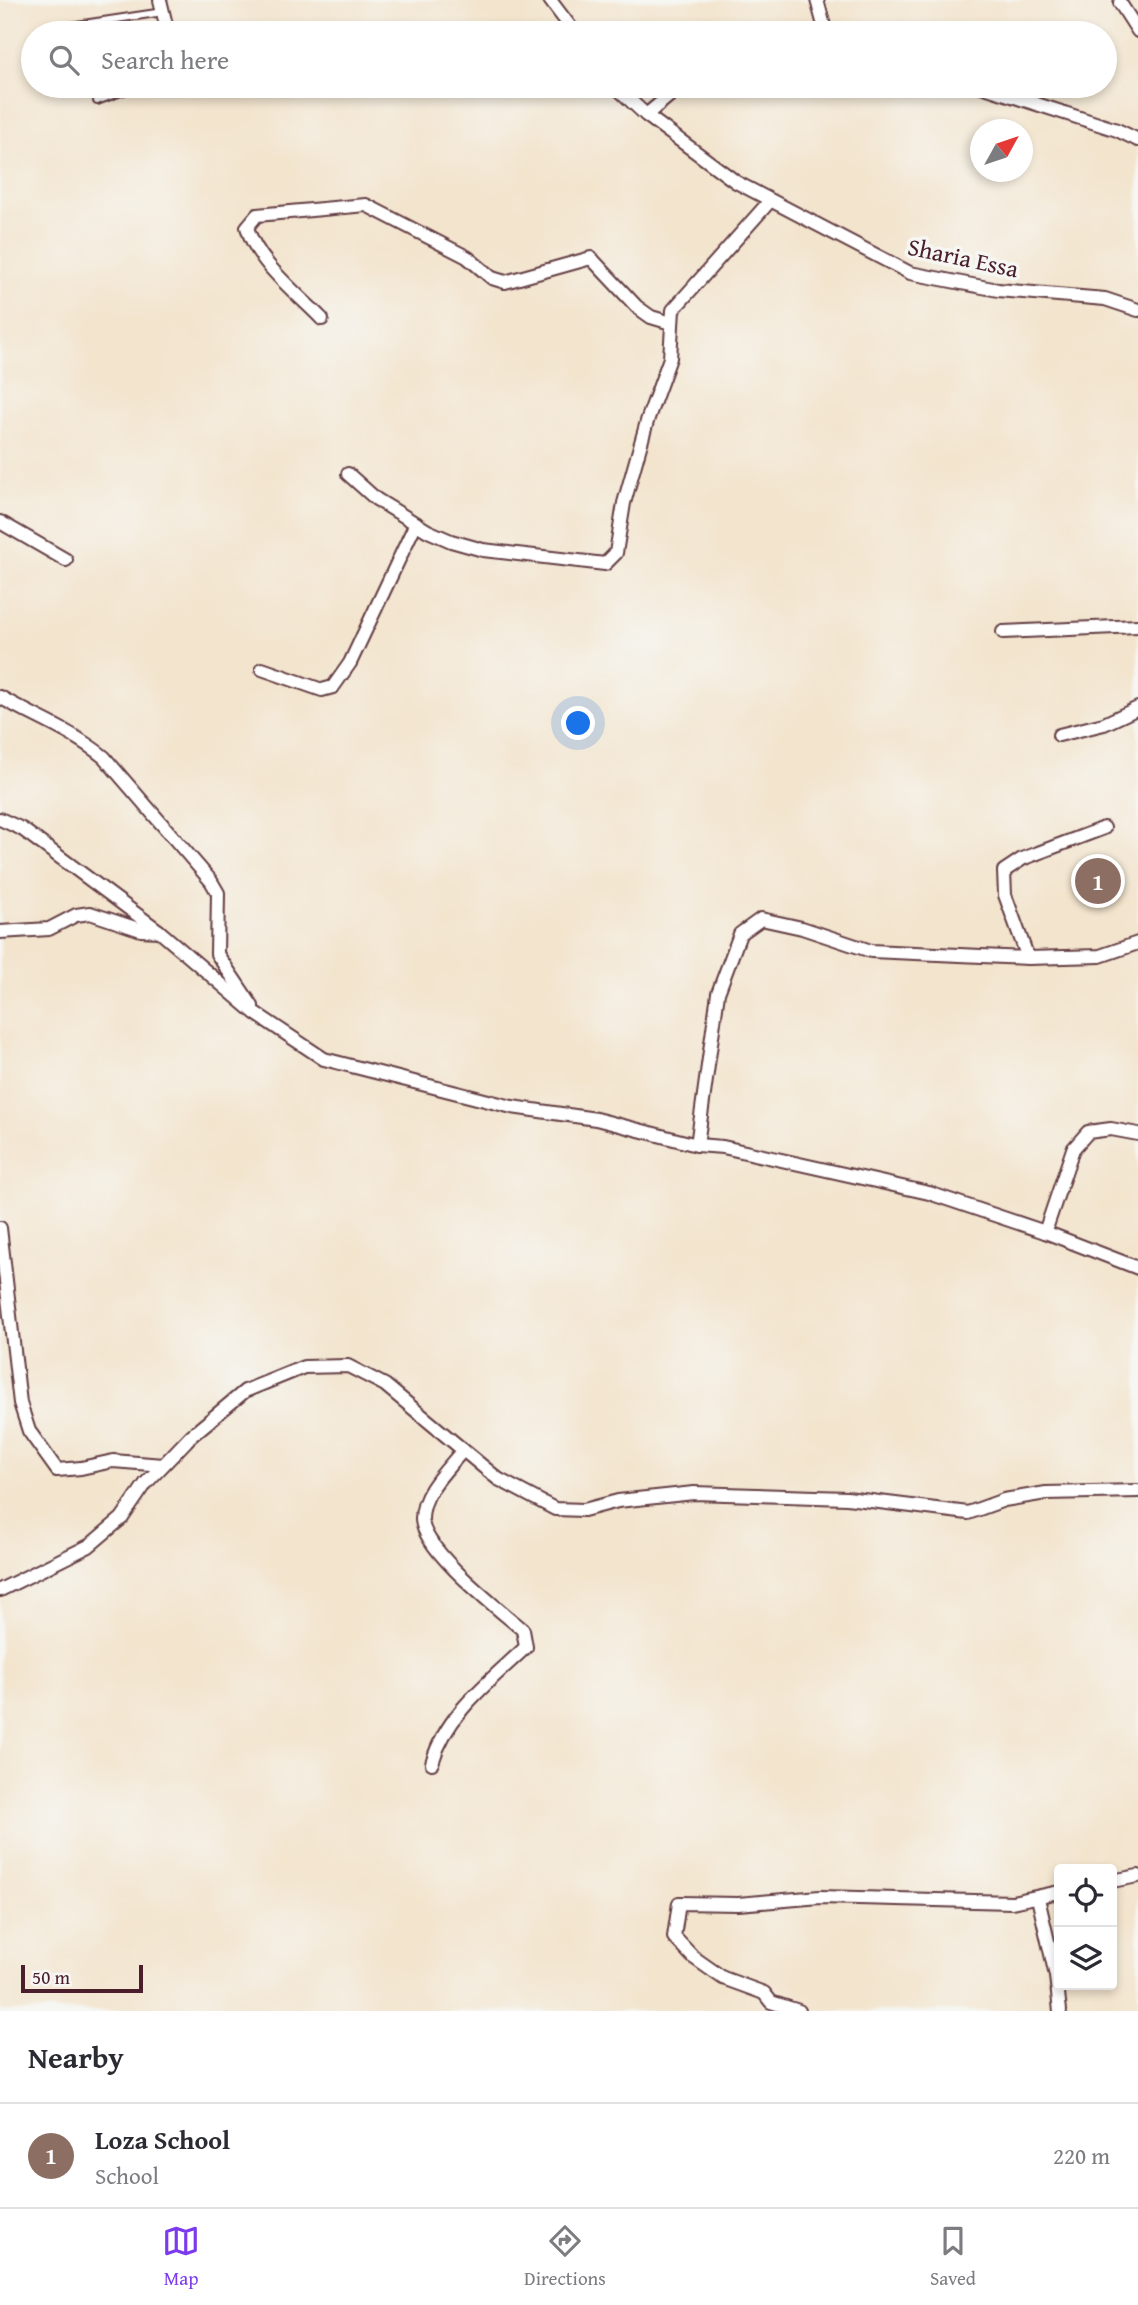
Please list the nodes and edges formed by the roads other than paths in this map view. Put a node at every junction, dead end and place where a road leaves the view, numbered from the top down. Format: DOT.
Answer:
graph roads {
  1 [pos="550,0"];
  2 [pos="817,0"];
  3 [pos="1119,1"];
  4 [pos="162,6"];
  5 [pos="93,21"];
  6 [pos="566,21"];
  7 [pos="823,21"];
  8 [pos="1138,32"];
  9 [pos="105,98"];
  10 [pos="627,98"];
  11 [pos="667,98"];
  12 [pos="1018,98"];
  13 [pos="97,101"];
  14 [pos="646,116"];
  15 [pos="1138,140"];
  16 [pos="769,202"];
  17 [pos="1138,310"];
  18 [pos="323,319"];
  19 [pos="671,323"];
  20 [pos="348,474"];
  21 [pos="0,522"];
  22 [pos="416,523"];
  23 [pos="66,560"];
  24 [pos="1138,626"];
  25 [pos="1003,632"];
  26 [pos="262,669"];
  27 [pos="0,696"];
  28 [pos="1138,708"];
  29 [pos="1059,735"];
  30 [pos="0,818"];
  31 [pos="1104,828"];
  32 [pos="159,931"];
  33 [pos="0,932"];
  34 [pos="1138,943"];
  35 [pos="1028,958"];
  36 [pos="255,1013"];
  37 [pos="1138,1134"];
  38 [pos="697,1145"];
  39 [pos="0,1228"];
  40 [pos="1045,1232"];
  41 [pos="1138,1268"];
  42 [pos="463,1450"];
  43 [pos="163,1465"];
  44 [pos="1138,1491"];
  45 [pos="0,1590"];
  46 [pos="432,1763"];
  47 [pos="1138,1876"];
  48 [pos="1117,1880"];
  49 [pos="1054,1893"];
  50 [pos="1038,1898"];
  51 [pos="799,2011"];
  52 [pos="1060,2011"];
  1 -- 6 [label="street"];
  2 -- 7 [label="street"];
  3 -- 8 [label="street"];
  4 -- 5 [label="lane"];
  9 -- 13 [label="lane"];
  10 -- 14 [label="street, Sharia Essa"];
  11 -- 14 [label="street"];
  12 -- 15 [label="street"];
  14 -- 16 [label="street, Sharia Essa"];
  16 -- 17 [label="street, Sharia Essa"];
  16 -- 19 [label="street"];
  18 -- 19 [label="street"];
  19 -- 22 [label="street"];
  20 -- 22 [label="street"];
  21 -- 23 [label="street"];
  22 -- 26 [label="street"];
  24 -- 25 [label="street"];
  27 -- 36 [label="street"];
  28 -- 29 [label="street"];
  30 -- 32 [label="street"];
  31 -- 35 [label="street"];
  32 -- 33 [label="street"];
  32 -- 36 [label="street"];
  34 -- 35 [label="street"];
  35 -- 38 [label="street"];
  36 -- 38 [label="street"];
  37 -- 40 [label="street"];
  38 -- 40 [label="street"];
  39 -- 43 [label="street"];
  40 -- 41 [label="street"];
  42 -- 43 [label="street"];
  42 -- 44 [label="street"];
  42 -- 46 [label="street"];
  43 -- 45 [label="street"];
  47 -- 48 [label="street"];
  49 -- 50 [label="street"];
  50 -- 51 [label="street"];
  50 -- 52 [label="street"];
}
